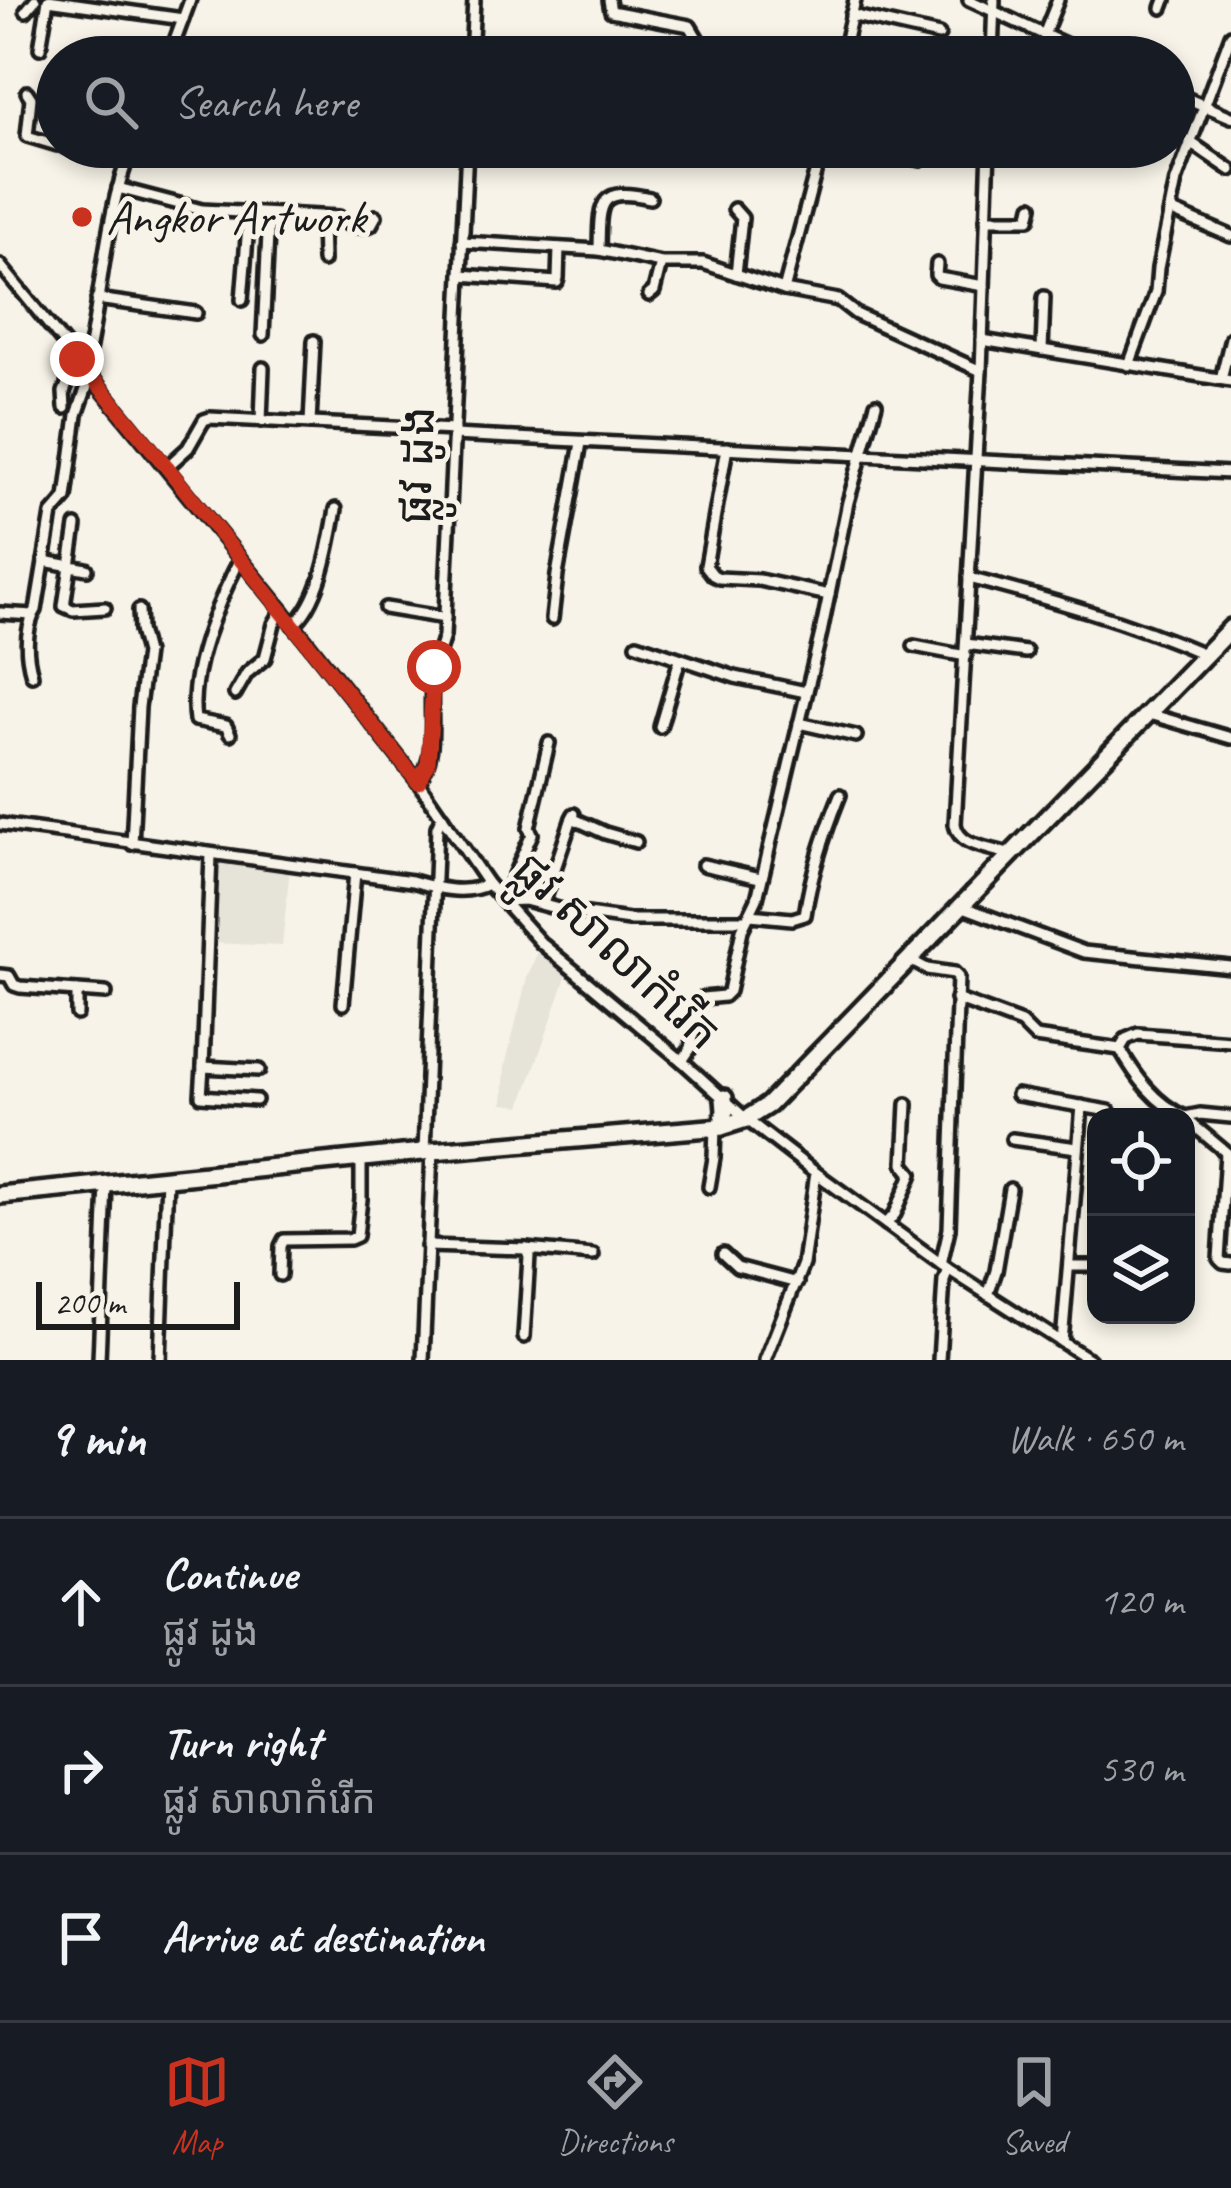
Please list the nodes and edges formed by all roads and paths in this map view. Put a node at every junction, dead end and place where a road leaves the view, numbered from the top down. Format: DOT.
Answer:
graph roads {
  1 [pos="35,0"];
  2 [pos="48,0"];
  3 [pos="190,0"];
  4 [pos="474,0"];
  5 [pos="609,0"];
  6 [pos="855,0"];
  7 [pos="969,0"];
  8 [pos="1058,0"];
  9 [pos="994,6"];
  10 [pos="26,11"];
  11 [pos="851,15"];
  12 [pos="182,19"];
  13 [pos="939,35"];
  14 [pos="1045,35"];
  15 [pos="1231,35"];
  16 [pos="42,36"];
  17 [pos="176,36"];
  18 [pos="472,36"];
  19 [pos="696,36"];
  20 [pos="846,36"];
  21 [pos="993,36"];
  22 [pos="27,92"];
  23 [pos="1195,103"];
  24 [pos="1204,107"];
  25 [pos="1231,117"];
  26 [pos="1195,130"];
  27 [pos="36,139"];
  28 [pos="1195,145"];
  29 [pos="124,168"];
  30 [pos="466,168"];
  31 [pos="816,168"];
  32 [pos="987,168"];
  33 [pos="1180,168"];
  34 [pos="1231,170"];
  35 [pos="118,188"];
  36 [pos="650,198"];
  37 [pos="1032,206"];
  38 [pos="734,209"];
  39 [pos="1170,209"];
  40 [pos="249,213"];
  41 [pos="269,214"];
  42 [pos="376,216"];
  43 [pos="322,217"];
  44 [pos="986,219"];
  45 [pos="1231,236"];
  46 [pos="462,242"];
  47 [pos="560,248"];
  48 [pos="599,250"];
  49 [pos="323,261"];
  50 [pos="661,262"];
  51 [pos="938,264"];
  52 [pos="0,265"];
  53 [pos="736,274"];
  54 [pos="8,275"];
  55 [pos="460,275"];
  56 [pos="984,286"];
  57 [pos="0,287"];
  58 [pos="784,290"];
  59 [pos="649,295"];
  60 [pos="1044,298"];
  61 [pos="97,299"];
  62 [pos="242,300"];
  63 [pos="196,313"];
  64 [pos="263,335"];
  65 [pos="1231,338"];
  66 [pos="982,340"];
  67 [pos="314,341"];
  68 [pos="1042,350"];
  69 [pos="1129,365"];
  70 [pos="84,368"];
  71 [pos="262,368"];
  72 [pos="981,371"];
  73 [pos="1226,380"];
  74 [pos="876,404"];
  75 [pos="65,408"];
  76 [pos="261,421"];
  77 [pos="310,423"];
  78 [pos="453,432"];
  79 [pos="581,442"];
  80 [pos="727,448"];
  81 [pos="860,455"];
  82 [pos="976,460"];
  83 [pos="167,467"];
  84 [pos="1231,473"];
  85 [pos="336,508"];
  86 [pos="76,526"];
  87 [pos="240,559"];
  88 [pos="44,561"];
  89 [pos="70,566"];
  90 [pos="87,569"];
  91 [pos="970,578"];
  92 [pos="829,595"];
  93 [pos="105,608"];
  94 [pos="385,608"];
  95 [pos="139,610"];
  96 [pos="282,610"];
  97 [pos="0,613"];
  98 [pos="33,615"];
  99 [pos="445,618"];
  100 [pos="552,619"];
  101 [pos="293,625"];
  102 [pos="1231,628"];
  103 [pos="637,644"];
  104 [pos="966,644"];
  105 [pos="914,646"];
  106 [pos="1026,652"];
  107 [pos="1205,655"];
  108 [pos="966,656"];
  109 [pos="680,658"];
  110 [pos="32,675"];
  111 [pos="806,692"];
  112 [pos="236,694"];
  113 [pos="1149,714"];
  114 [pos="799,723"];
  115 [pos="660,727"];
  116 [pos="230,734"];
  117 [pos="856,736"];
  118 [pos="1231,738"];
  119 [pos="548,743"];
  120 [pos="422,777"];
  121 [pos="841,795"];
  122 [pos="442,816"];
  123 [pos="0,824"];
  124 [pos="637,842"];
  125 [pos="132,844"];
  126 [pos="211,855"];
  127 [pos="1011,855"];
  128 [pos="703,865"];
  129 [pos="355,874"];
  130 [pos="760,878"];
  131 [pos="488,884"];
  132 [pos="434,887"];
  133 [pos="502,901"];
  134 [pos="543,904"];
  135 [pos="961,906"];
  136 [pos="748,918"];
  137 [pos="910,960"];
  138 [pos="1231,967"];
  139 [pos="0,974"];
  140 [pos="77,992"];
  141 [pos="106,993"];
  142 [pos="956,999"];
  143 [pos="343,1004"];
  144 [pos="76,1014"];
  145 [pos="1231,1041"];
  146 [pos="1120,1049"];
  147 [pos="682,1060"];
  148 [pos="203,1066"];
  149 [pos="259,1070"];
  150 [pos="1017,1095"];
  151 [pos="724,1098"];
  152 [pos="256,1100"];
  153 [pos="908,1104"];
  154 [pos="1082,1106"];
  155 [pos="1093,1108"];
  156 [pos="1162,1108"];
  157 [pos="1195,1114"];
  158 [pos="1231,1117"];
  159 [pos="746,1119"];
  160 [pos="1195,1126"];
  161 [pos="718,1127"];
  162 [pos="1012,1139"];
  163 [pos="1077,1148"];
  164 [pos="428,1152"];
  165 [pos="1228,1154"];
  166 [pos="361,1158"];
  167 [pos="816,1173"];
  168 [pos="166,1178"];
  169 [pos="106,1184"];
  170 [pos="709,1187"];
  171 [pos="1010,1189"];
  172 [pos="0,1195"];
  173 [pos="1227,1212"];
  174 [pos="886,1224"];
  175 [pos="427,1246"];
  176 [pos="526,1249"];
  177 [pos="723,1254"];
  178 [pos="593,1255"];
  179 [pos="1231,1264"];
  180 [pos="1070,1266"];
  181 [pos="1087,1266"];
  182 [pos="944,1267"];
  183 [pos="280,1275"];
  184 [pos="797,1283"];
  185 [pos="990,1289"];
  186 [pos="524,1337"];
  187 [pos="1062,1342"];
  188 [pos="99,1360"];
  189 [pos="160,1360"];
  190 [pos="422,1360"];
  191 [pos="765,1360"];
  192 [pos="938,1360"];
  193 [pos="1090,1360"];
  1 -- 10 [label="street"];
  2 -- 12 [label="street"];
  2 -- 16 [label="street"];
  3 -- 12 [label="street"];
  4 -- 18 [label="street"];
  5 -- 19 [label="street"];
  6 -- 11 [label="street"];
  7 -- 9 [label="street"];
  8 -- 14 [label="street"];
  9 -- 14 [label="street"];
  9 -- 21 [label="street"];
  11 -- 13 [label="street"];
  11 -- 20 [label="street"];
  12 -- 17 [label="street"];
  15 -- 24 [label="street"];
  22 -- 27 [label="street"];
  23 -- 24 [label="street"];
  24 -- 25 [label="street"];
  24 -- 26 [label="street"];
  28 -- 34 [label="street"];
  29 -- 35 [label="street"];
  30 -- 46 [label="street, ផ្លូវ ដូង"];
  31 -- 58 [label="street"];
  32 -- 44 [label="street"];
  33 -- 39 [label="street"];
  35 -- 40 [label="street"];
  35 -- 61 [label="street"];
  36 -- 48 [label="street"];
  37 -- 44 [label="street"];
  38 -- 53 [label="street"];
  39 -- 45 [label="street"];
  39 -- 69 [label="street"];
  40 -- 41 [label="street"];
  40 -- 62 [label="street"];
  41 -- 43 [label="street"];
  41 -- 64 [label="street"];
  42 -- 43 [label="street"];
  43 -- 49 [label="street"];
  44 -- 56 [label="street"];
  46 -- 47 [label="street"];
  46 -- 55 [label="street, ផ្លូវ ដូង"];
  47 -- 48 [label="street"];
  47 -- 55 [label="street"];
  48 -- 50 [label="street"];
  50 -- 53 [label="street"];
  50 -- 59 [label="street"];
  51 -- 56 [label="street"];
  52 -- 54 [label="street, ផ្លូវ សាលាកំរើក"];
  53 -- 58 [label="street"];
  54 -- 57 [label="street"];
  54 -- 70 [label="street, ផ្លូវ សាលាកំរើក"];
  55 -- 78 [label="street, ផ្លូវ ដូង"];
  56 -- 66 [label="street"];
  58 -- 72 [label="street"];
  60 -- 68 [label="street"];
  61 -- 63 [label="street"];
  61 -- 70 [label="street"];
  65 -- 73 [label="street"];
  66 -- 68 [label="street"];
  66 -- 72 [label="street"];
  67 -- 77 [label="street"];
  68 -- 69 [label="street"];
  69 -- 73 [label="street"];
  70 -- 75 [label="street"];
  70 -- 83 [label="street, ផ្លូវ សាលាកំរើក"];
  70 -- 88 [label="street"];
  71 -- 76 [label="street"];
  72 -- 82 [label="street"];
  74 -- 81 [label="street"];
  76 -- 77 [label="street"];
  76 -- 83 [label="street"];
  77 -- 78 [label="street"];
  78 -- 79 [label="street"];
  78 -- 99 [label="street, ផ្លូវ ដូង"];
  79 -- 80 [label="street"];
  79 -- 100 [label="street"];
  80 -- 81 [label="street"];
  80 -- 92 [label="street"];
  81 -- 82 [label="street"];
  81 -- 92 [label="street"];
  82 -- 84 [label="street"];
  82 -- 91 [label="street"];
  83 -- 87 [label="street, ផ្លូវ សាលាកំរើក"];
  85 -- 101 [label="street"];
  86 -- 89 [label="street"];
  87 -- 96 [label="street, ផ្លូវ សាលាកំរើក"];
  87 -- 116 [label="street"];
  88 -- 89 [label="street"];
  88 -- 98 [label="street"];
  89 -- 90 [label="street"];
  89 -- 93 [label="street"];
  91 -- 104 [label="street"];
  91 -- 107 [label="street"];
  92 -- 111 [label="street"];
  94 -- 99 [label="street"];
  95 -- 125 [label="street"];
  96 -- 101 [label="street, ផ្លូវ សាលាកំរើក"];
  96 -- 112 [label="street"];
  97 -- 98 [label="street"];
  98 -- 110 [label="street"];
  99 -- 120 [label="street, ផ្លូវ ដូង"];
  101 -- 120 [label="street, ផ្លូវ សាលាកំរើក"];
  102 -- 107 [label="highway"];
  103 -- 109 [label="street"];
  104 -- 106 [label="street"];
  104 -- 108 [label="street"];
  105 -- 108 [label="street"];
  107 -- 113 [label="highway"];
  108 -- 127 [label="street"];
  109 -- 111 [label="street"];
  109 -- 115 [label="street"];
  111 -- 114 [label="street"];
  113 -- 118 [label="street"];
  113 -- 127 [label="highway"];
  114 -- 117 [label="street"];
  114 -- 130 [label="street"];
  119 -- 133 [label="street"];
  120 -- 122 [label="street, ផ្លូវ សាលាកំរើក"];
  121 -- 136 [label="street"];
  122 -- 131 [label="street, ផ្លូវ សាលាកំរើក"];
  122 -- 132 [label="street"];
  123 -- 125 [label="street"];
  124 -- 134 [label="street"];
  125 -- 126 [label="street"];
  126 -- 129 [label="street"];
  126 -- 148 [label="street"];
  127 -- 135 [label="highway"];
  128 -- 130 [label="street"];
  129 -- 132 [label="street"];
  129 -- 143 [label="street"];
  130 -- 136 [label="street"];
  131 -- 132 [label="street"];
  131 -- 133 [label="street, ផ្លូវ សាលាកំរើក"];
  132 -- 164 [label="street"];
  133 -- 134 [label="street"];
  133 -- 147 [label="street, ផ្លូវ សាលាកំរើក"];
  134 -- 136 [label="street"];
  135 -- 137 [label="highway"];
  135 -- 138 [label="street"];
  136 -- 147 [label="street"];
  137 -- 142 [label="street"];
  137 -- 159 [label="highway"];
  139 -- 140 [label="street"];
  140 -- 141 [label="street"];
  140 -- 144 [label="street"];
  142 -- 146 [label="street"];
  142 -- 182 [label="street"];
  145 -- 146 [label="street"];
  146 -- 156 [label="street"];
  147 -- 151 [label="street, ផ្លូវ សាលាកំរើក"];
  148 -- 149 [label="street"];
  148 -- 152 [label="street"];
  150 -- 154 [label="street"];
  151 -- 159 [label="street, ផ្លូវ សាលាកំរើក"];
  151 -- 161 [label="highway"];
  153 -- 174 [label="street"];
  154 -- 155 [label="street"];
  154 -- 163 [label="street"];
  157 -- 158 [label="street"];
  159 -- 161 [label="highway"];
  159 -- 167 [label="street, ផ្លូវ សាលាកំរើក"];
  160 -- 165 [label="street"];
  161 -- 164 [label="highway"];
  161 -- 170 [label="street"];
  162 -- 163 [label="street"];
  163 -- 180 [label="street"];
  164 -- 166 [label="highway"];
  164 -- 175 [label="street"];
  165 -- 173 [label="street"];
  166 -- 168 [label="highway"];
  166 -- 183 [label="street"];
  167 -- 174 [label="street, ផ្លូវ សាលាកំរើក"];
  167 -- 184 [label="street"];
  168 -- 169 [label="highway"];
  168 -- 189 [label="street"];
  169 -- 172 [label="highway"];
  169 -- 188 [label="street"];
  171 -- 185 [label="street"];
  173 -- 179 [label="street"];
  174 -- 182 [label="street, ផ្លូវ សាលាកំរើក"];
  175 -- 176 [label="street"];
  175 -- 190 [label="street"];
  176 -- 178 [label="street"];
  176 -- 186 [label="street"];
  177 -- 184 [label="street"];
  180 -- 181 [label="street"];
  180 -- 187 [label="street"];
  182 -- 185 [label="street, ផ្លូវ សាលាកំរើក"];
  182 -- 192 [label="street"];
  184 -- 191 [label="street"];
  185 -- 187 [label="street, ផ្លូវ សាលាកំរើក"];
  187 -- 193 [label="street, ផ្លូវ សាលាកំរើក"];
}
